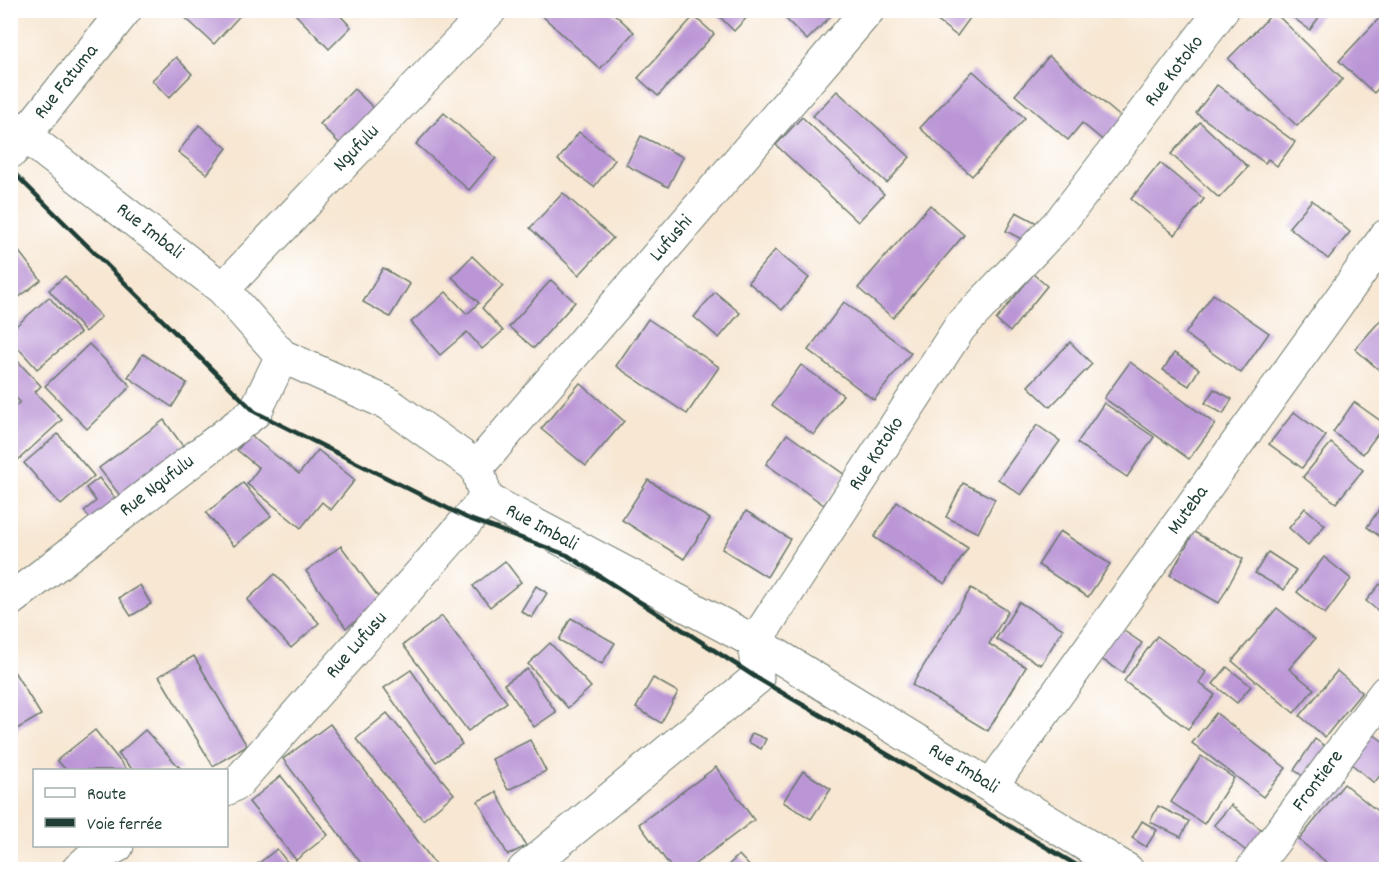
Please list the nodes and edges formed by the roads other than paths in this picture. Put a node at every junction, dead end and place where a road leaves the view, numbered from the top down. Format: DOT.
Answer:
graph roads {
  1 [pos="125,10"];
  2 [pos="490,10"];
  3 [pos="868,10"];
  4 [pos="1222,10"];
  5 [pos="15,137"];
  6 [pos="1386,236"];
  7 [pos="223,289"];
  8 [pos="282,356"];
  9 [pos="477,467"];
  10 [pos="486,499"];
  11 [pos="10,600"];
  12 [pos="755,642"];
  13 [pos="1386,692"];
  14 [pos="991,786"];
  15 [pos="228,788"];
  16 [pos="115,847"];
  17 [pos="78,870"];
  18 [pos="524,870"];
  19 [pos="1127,870"];
  20 [pos="1252,870"];
  1 -- 5 [label="street, Rue Fatuma"];
  2 -- 7 [label="street, Ngufulu"];
  3 -- 9 [label="street, Lufushi"];
  4 -- 12 [label="street, Rue Kotoko"];
  5 -- 7 [label="street, Rue Imbali"];
  6 -- 14 [label="street, Muteba"];
  7 -- 8 [label="street, Rue Imbali"];
  8 -- 9 [label="street, Rue Imbali"];
  8 -- 11 [label="street, Rue Ngufulu"];
  9 -- 10 [label="street, Rue Imbali"];
  10 -- 12 [label="street, Rue Imbali"];
  10 -- 15 [label="street, Rue Lufusu"];
  12 -- 14 [label="street, Rue Imbali"];
  12 -- 18 [label="street"];
  13 -- 20 [label="street, Frontiere"];
  14 -- 19 [label="street, Rue Imbali"];
  16 -- 17 [label="street"];
}
